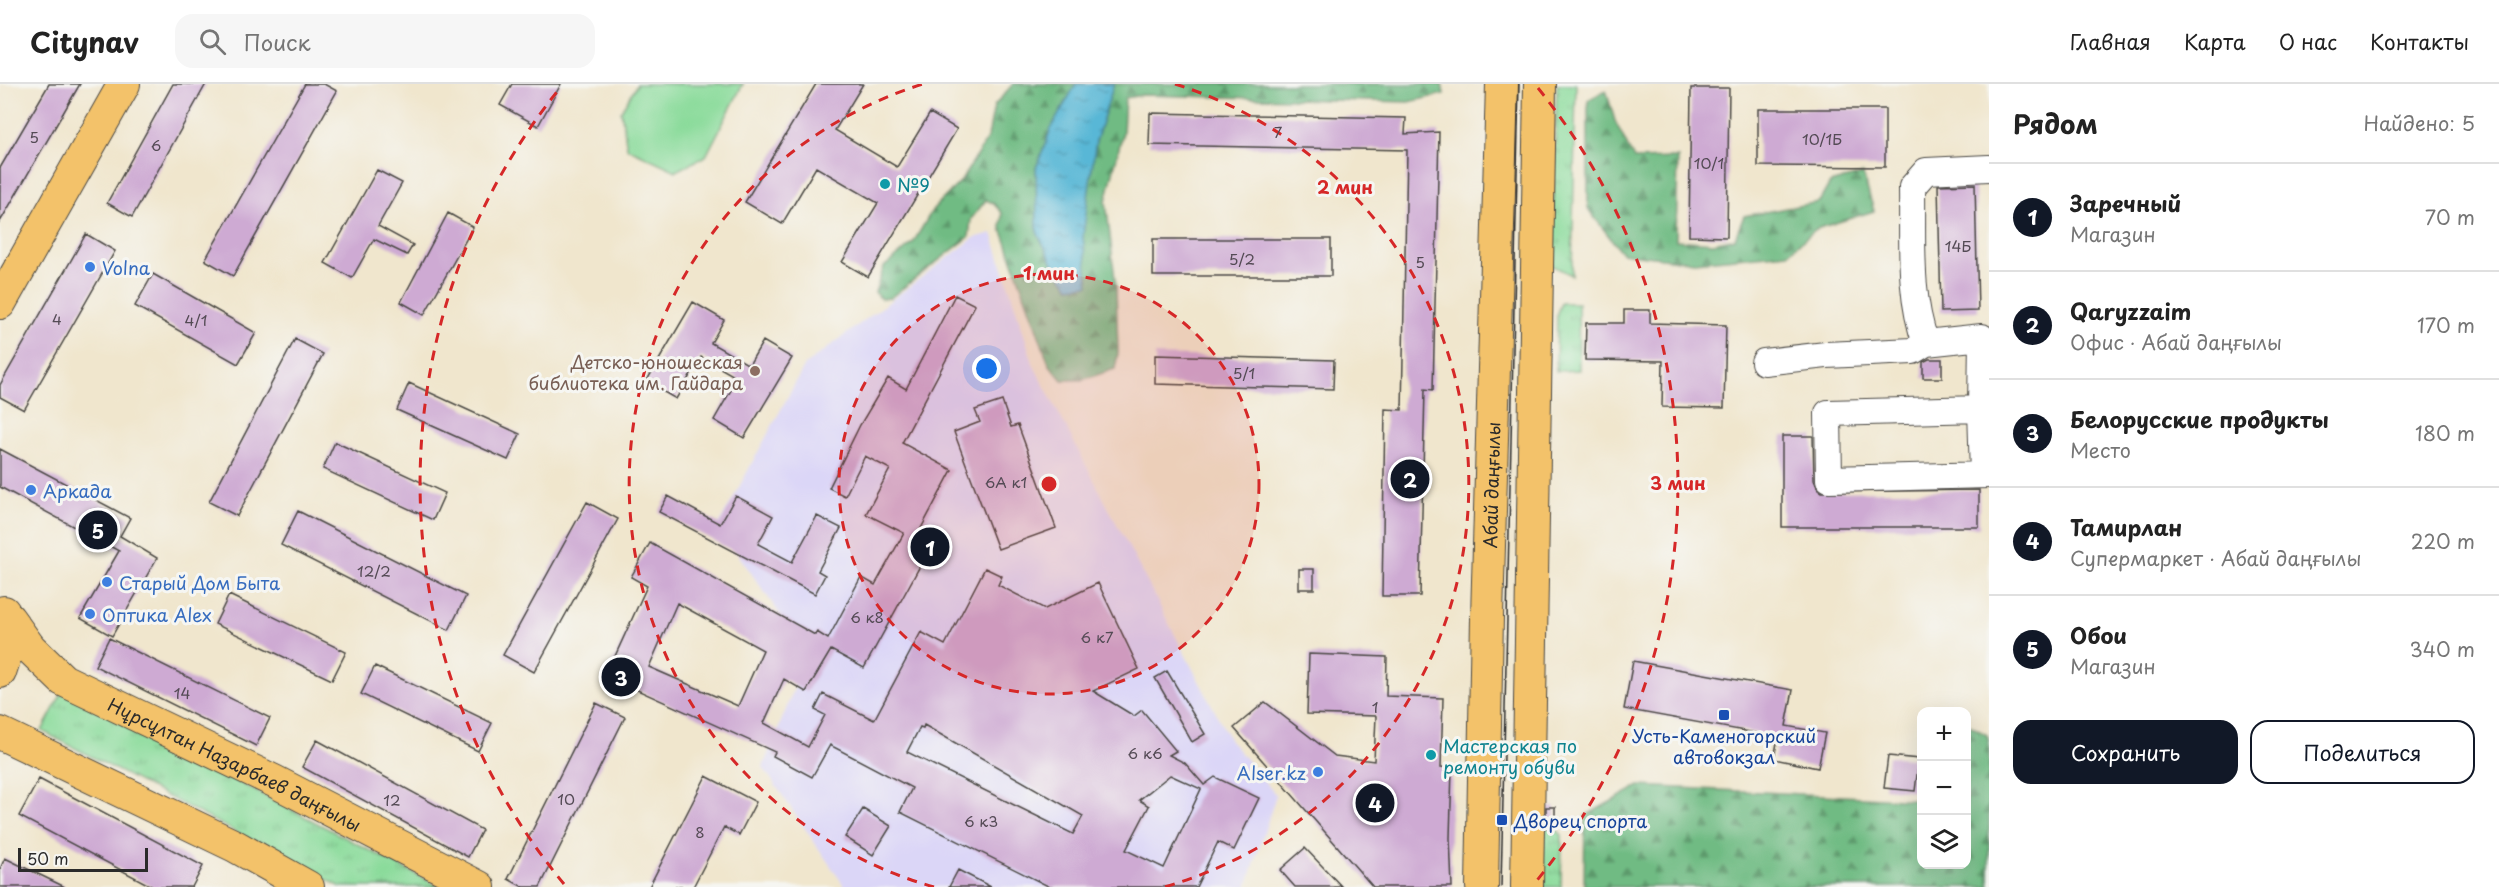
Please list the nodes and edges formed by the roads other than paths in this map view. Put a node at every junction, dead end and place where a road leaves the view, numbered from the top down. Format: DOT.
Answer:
graph roads {
  1 [pos="124,84"];
  2 [pos="1502,84"];
  3 [pos="1540,84"];
  4 [pos="1989,168"];
  5 [pos="0,303"];
  6 [pos="1985,337"];
  7 [pos="1926,343"];
  8 [pos="1764,362"];
  9 [pos="1981,409"];
  10 [pos="1986,475"];
  11 [pos="4,612"];
  12 [pos="0,672"];
  13 [pos="0,733"];
  14 [pos="308,887"];
  15 [pos="479,887"];
  16 [pos="1482,887"];
  17 [pos="1527,887"];
  1 -- 5 [label="main road"];
  2 -- 16 [label="main road, Абай даңғылы"];
  3 -- 17 [label="main road"];
  4 -- 7 [label="street"];
  6 -- 7 [label="street"];
  6 -- 9 [label="street"];
  7 -- 8 [label="street"];
  9 -- 10 [label="street"];
  9 -- 10 [label="street"];
  11 -- 12 [label="main road, Нұрсұлтан Назарбаев даңғылы"];
  11 -- 15 [label="main road, Нұрсұлтан Назарбаев даңғылы"];
  13 -- 14 [label="main road"];
}
